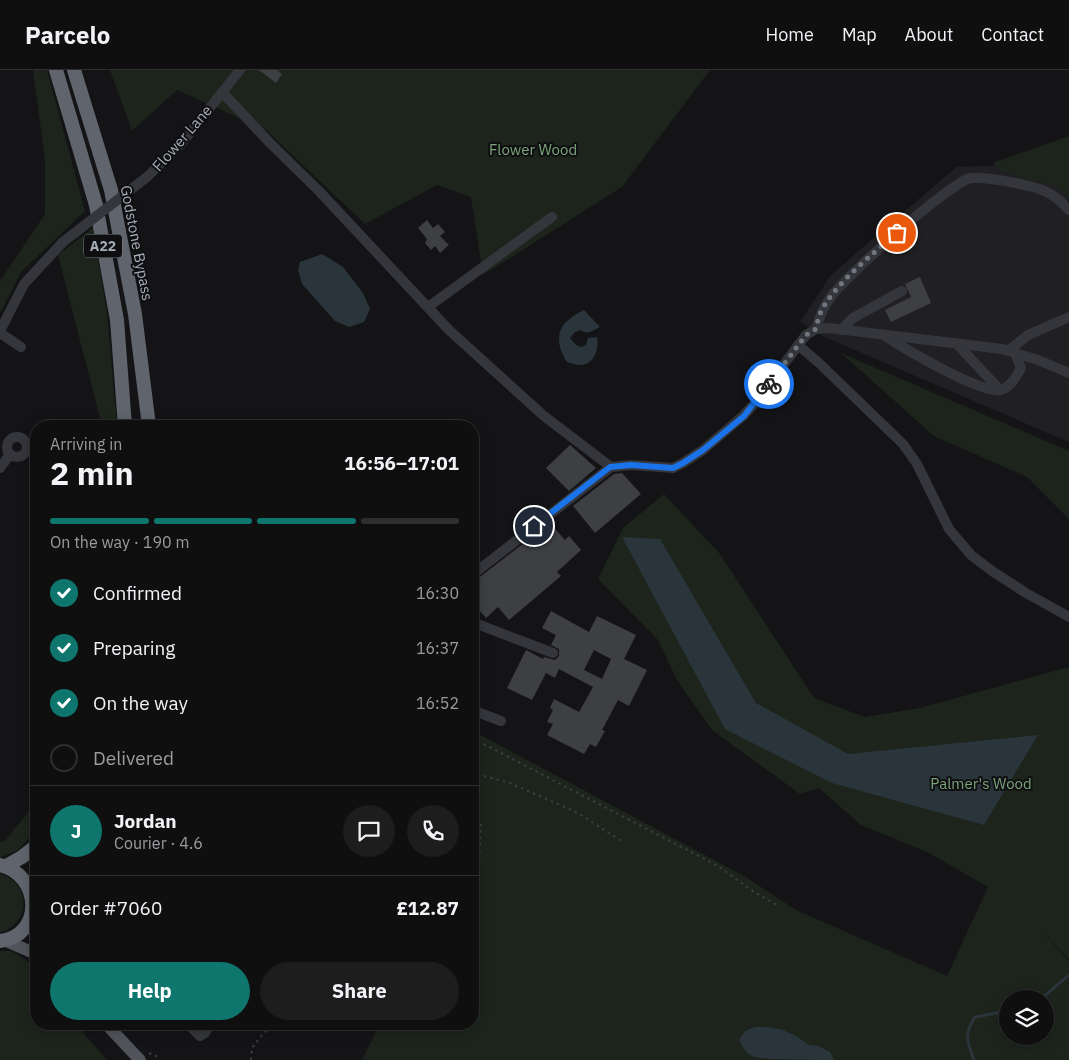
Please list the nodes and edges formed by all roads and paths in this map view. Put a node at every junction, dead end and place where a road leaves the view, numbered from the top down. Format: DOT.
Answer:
graph roads {
  1 [pos="56,70"];
  2 [pos="74,70"];
  3 [pos="240,70"];
  4 [pos="222,92"];
  5 [pos="1069,210"];
  6 [pos="552,216"];
  7 [pos="902,291"];
  8 [pos="428,307"];
  9 [pos="1069,317"];
  10 [pos="816,329"];
  11 [pos="0,330"];
  12 [pos="841,330"];
  13 [pos="883,334"];
  14 [pos="956,343"];
  15 [pos="798,345"];
  16 [pos="21,347"];
  17 [pos="1012,352"];
  18 [pos="1069,373"];
  19 [pos="1000,390"];
  20 [pos="125,420"];
  21 [pos="148,420"];
  22 [pos="10,454"];
  23 [pos="610,467"];
  24 [pos="0,468"];
  25 [pos="479,570"];
  26 [pos="1069,617"];
  27 [pos="479,625"];
  28 [pos="553,653"];
  29 [pos="479,712"];
  30 [pos="501,720"];
  31 [pos="479,742"];
  32 [pos="479,775"];
  33 [pos="479,823"];
  34 [pos="623,842"];
  35 [pos="30,851"];
  36 [pos="479,854"];
  37 [pos="3,866"];
  38 [pos="30,884"];
  39 [pos="777,905"];
  40 [pos="30,916"];
  41 [pos="2,941"];
  42 [pos="30,952"];
  43 [pos="112,1030"];
  44 [pos="194,1030"];
  45 [pos="207,1030"];
  46 [pos="267,1030"];
  47 [pos="140,1060"];
  48 [pos="251,1060"];
  1 -- 20 [label="highway, A22"];
  2 -- 21 [label="highway, Godstone Bypass / A22"];
  3 -- 4 [label="street, Flower Lane"];
  4 -- 8 [label="street"];
  4 -- 11 [label="street, Flower Lane, bridge"];
  5 -- 10 [label="street"];
  6 -- 8 [label="street"];
  7 -- 12 [label="street"];
  8 -- 23 [label="street"];
  9 -- 17 [label="street"];
  10 -- 12 [label="street"];
  10 -- 15 [label="street"];
  11 -- 16 [label="street"];
  12 -- 13 [label="street"];
  13 -- 14 [label="street"];
  13 -- 19 [label="street"];
  14 -- 17 [label="street"];
  14 -- 19 [label="street"];
  15 -- 23 [label="street"];
  15 -- 26 [label="street"];
  17 -- 18 [label="street"];
  17 -- 19 [label="street"];
  22 -- 24 [label="street"];
  23 -- 25 [label="street"];
  27 -- 28 [label="street"];
  29 -- 30 [label="street"];
  31 -- 39 [label="path"];
  32 -- 34 [label="path"];
  33 -- 36 [label="path"];
  35 -- 37 [label="highway"];
  37 -- 38 [label="highway"];
  40 -- 41 [label="highway"];
  41 -- 42 [label="main road"];
  43 -- 47 [label="main road"];
  44 -- 45 [label="street"];
  46 -- 48 [label="path"];
}
